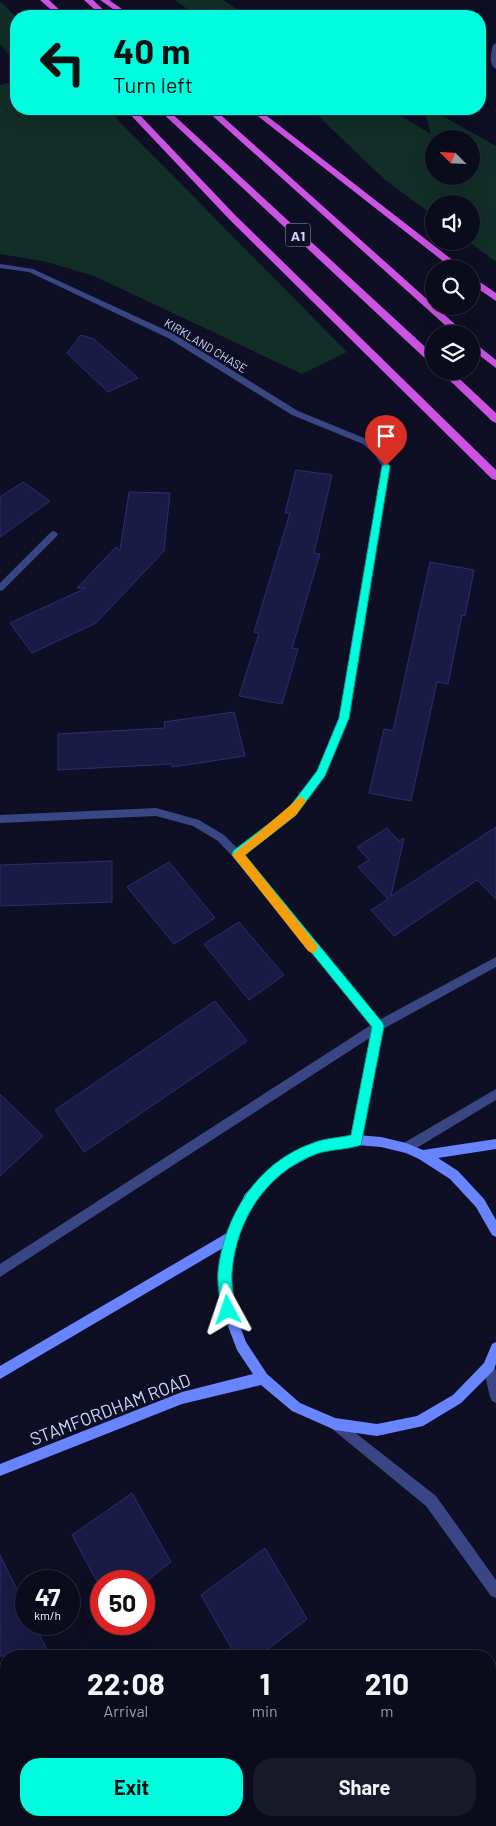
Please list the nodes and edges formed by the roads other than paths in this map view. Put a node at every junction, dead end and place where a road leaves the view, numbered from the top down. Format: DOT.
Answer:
graph roads {
  1 [pos="44,0"];
  2 [pos="88,0"];
  3 [pos="104,0"];
  4 [pos="55,10"];
  5 [pos="99,10"];
  6 [pos="119,10"];
  7 [pos="496,45"];
  8 [pos="496,67"];
  9 [pos="135,115"];
  10 [pos="168,115"];
  11 [pos="216,115"];
  12 [pos="261,115"];
  13 [pos="447,260"];
  14 [pos="0,266"];
  15 [pos="480,286"];
  16 [pos="496,298"];
  17 [pos="451,325"];
  18 [pos="480,351"];
  19 [pos="425,353"];
  20 [pos="496,365"];
  21 [pos="455,380"];
  22 [pos="496,419"];
  23 [pos="496,476"];
  24 [pos="54,534"];
  25 [pos="0,588"];
  26 [pos="0,819"];
  27 [pos="237,855"];
  28 [pos="496,962"];
  29 [pos="378,1026"];
  30 [pos="496,1094"];
  31 [pos="357,1140"];
  32 [pos="496,1144"];
  33 [pos="406,1148"];
  34 [pos="423,1155"];
  35 [pos="496,1231"];
  36 [pos="231,1237"];
  37 [pos="0,1271"];
  38 [pos="496,1348"];
  39 [pos="488,1367"];
  40 [pos="0,1373"];
  41 [pos="263,1378"];
  42 [pos="496,1397"];
  43 [pos="335,1424"];
  44 [pos="0,1470"];
  45 [pos="496,1591"];
  1 -- 4 [label="highway"];
  2 -- 5 [label="highway"];
  3 -- 6 [label="highway"];
  7 -- 8 [label="street"];
  9 -- 23 [label="highway"];
  10 -- 19 [label="highway, A1"];
  11 -- 17 [label="highway, A1"];
  12 -- 13 [label="highway"];
  14 -- 27 [label="street, KIRKLAND CHASE"];
  15 -- 16 [label="highway"];
  18 -- 20 [label="highway"];
  21 -- 22 [label="highway"];
  24 -- 25 [label="street"];
  26 -- 27 [label="street"];
  27 -- 29 [label="street"];
  28 -- 29 [label="street"];
  29 -- 31 [label="street"];
  29 -- 37 [label="street"];
  30 -- 33 [label="street"];
  31 -- 33 [label="main road"];
  31 -- 36 [label="main road"];
  32 -- 34 [label="main road"];
  33 -- 34 [label="main road"];
  34 -- 35 [label="main road"];
  36 -- 40 [label="main road"];
  36 -- 41 [label="main road"];
  38 -- 39 [label="main road"];
  39 -- 42 [label="street"];
  39 -- 43 [label="main road"];
  41 -- 43 [label="main road"];
  41 -- 44 [label="main road, STAMFORDHAM ROAD"];
  43 -- 45 [label="street"];
}
